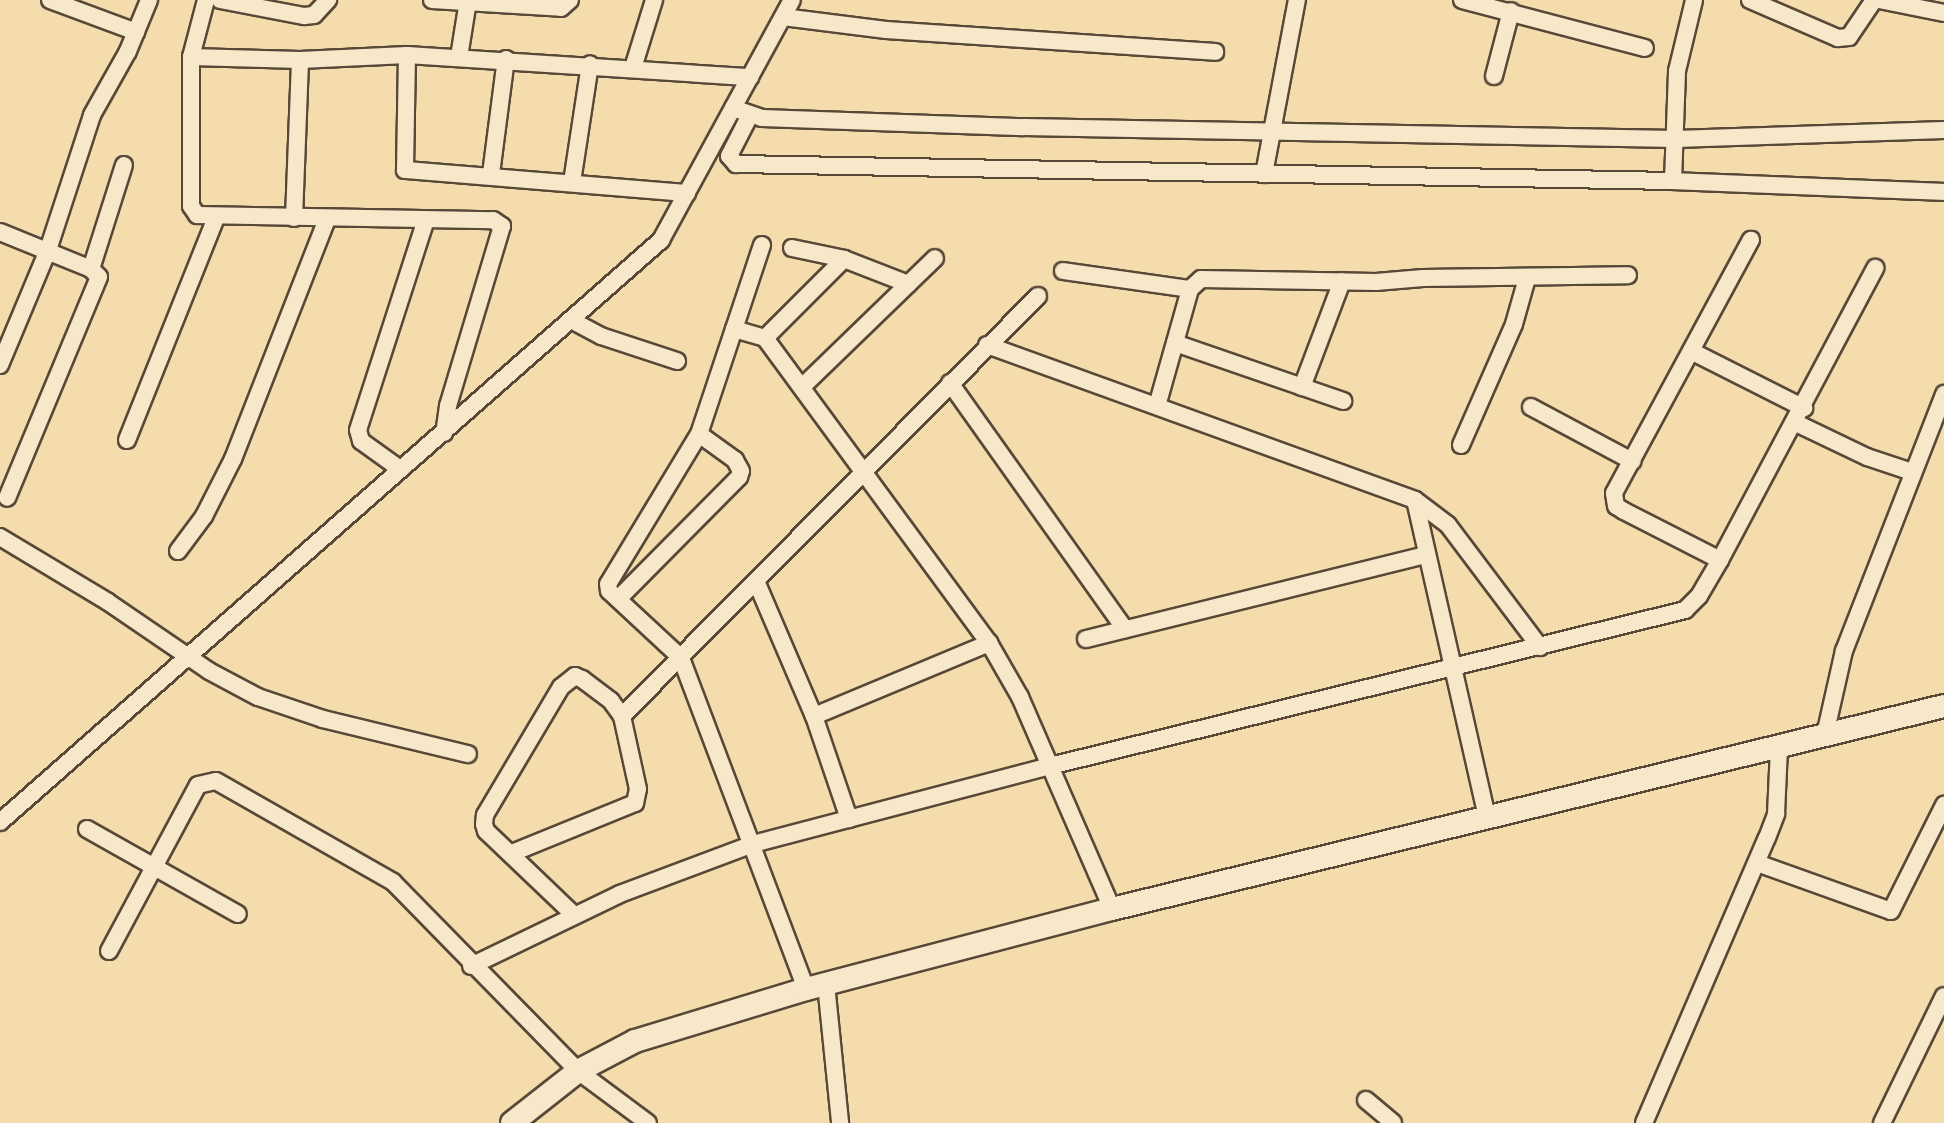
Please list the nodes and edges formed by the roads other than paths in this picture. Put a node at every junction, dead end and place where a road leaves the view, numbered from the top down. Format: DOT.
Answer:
graph roads {
  1 [pos="50,0"];
  2 [pos="149,0"];
  3 [pos="206,0"];
  4 [pos="220,0"];
  5 [pos="328,0"];
  6 [pos="432,0"];
  7 [pos="570,0"];
  8 [pos="654,0"];
  9 [pos="792,0"];
  10 [pos="1297,0"];
  11 [pos="1462,0"];
  12 [pos="1694,0"];
  13 [pos="1750,0"];
  14 [pos="1874,0"];
  15 [pos="1879,0"];
  16 [pos="468,1"];
  17 [pos="1511,11"];
  18 [pos="1944,13"];
  19 [pos="783,17"];
  20 [pos="136,32"];
  21 [pos="1646,48"];
  22 [pos="1215,52"];
  23 [pos="407,55"];
  24 [pos="191,57"];
  25 [pos="459,57"];
  26 [pos="506,59"];
  27 [pos="300,60"];
  28 [pos="590,64"];
  29 [pos="633,68"];
  30 [pos="1494,76"];
  31 [pos="750,77"];
  32 [pos="734,108"];
  33 [pos="750,115"];
  34 [pos="1270,129"];
  35 [pos="1944,130"];
  36 [pos="1676,139"];
  37 [pos="124,165"];
  38 [pos="491,174"];
  39 [pos="1264,174"];
  40 [pos="1673,181"];
  41 [pos="572,182"];
  42 [pos="1944,192"];
  43 [pos="687,193"];
  44 [pos="216,217"];
  45 [pos="294,218"];
  46 [pos="327,219"];
  47 [pos="426,219"];
  48 [pos="0,232"];
  49 [pos="1751,240"];
  50 [pos="762,245"];
  51 [pos="792,248"];
  52 [pos="48,250"];
  53 [pos="935,258"];
  54 [pos="844,259"];
  55 [pos="91,268"];
  56 [pos="1875,268"];
  57 [pos="1063,271"];
  58 [pos="1628,275"];
  59 [pos="1527,278"];
  60 [pos="1342,281"];
  61 [pos="908,284"];
  62 [pos="1190,289"];
  63 [pos="1038,296"];
  64 [pos="571,320"];
  65 [pos="734,329"];
  66 [pos="765,338"];
  67 [pos="1175,343"];
  68 [pos="987,345"];
  69 [pos="1691,351"];
  70 [pos="677,361"];
  71 [pos="0,365"];
  72 [pos="950,383"];
  73 [pos="802,387"];
  74 [pos="1302,387"];
  75 [pos="1944,394"];
  76 [pos="1343,401"];
  77 [pos="1157,406"];
  78 [pos="1531,407"];
  79 [pos="1800,415"];
  80 [pos="444,433"];
  81 [pos="699,434"];
  82 [pos="127,440"];
  83 [pos="1461,445"];
  84 [pos="1632,461"];
  85 [pos="400,469"];
  86 [pos="864,471"];
  87 [pos="1912,472"];
  88 [pos="7,498"];
  89 [pos="1415,500"];
  90 [pos="0,537"];
  91 [pos="178,551"];
  92 [pos="1426,555"];
  93 [pos="1720,560"];
  94 [pos="756,580"];
  95 [pos="618,599"];
  96 [pos="1125,629"];
  97 [pos="1086,639"];
  98 [pos="989,643"];
  99 [pos="1540,647"];
  100 [pos="189,657"];
  101 [pos="681,658"];
  102 [pos="1451,668"];
  103 [pos="1944,706"];
  104 [pos="622,716"];
  105 [pos="814,716"];
  106 [pos="1825,735"];
  107 [pos="1779,747"];
  108 [pos="468,754"];
  109 [pos="1050,766"];
  110 [pos="1944,805"];
  111 [pos="1487,818"];
  112 [pos="849,819"];
  113 [pos="0,822"];
  114 [pos="87,829"];
  115 [pos="753,844"];
  116 [pos="512,853"];
  117 [pos="1757,862"];
  118 [pos="155,866"];
  119 [pos="1112,909"];
  120 [pos="238,914"];
  121 [pos="573,914"];
  122 [pos="109,951"];
  123 [pos="471,966"];
  124 [pos="816,986"];
  125 [pos="1944,996"];
  126 [pos="1941,1015"];
  127 [pos="578,1071"];
  128 [pos="1366,1100"];
  129 [pos="512,1123"];
  130 [pos="648,1123"];
  131 [pos="840,1123"];
  132 [pos="1393,1123"];
  133 [pos="1644,1123"];
  134 [pos="1882,1123"];
  1 -- 20 [label="street"];
  2 -- 20 [label="street"];
  3 -- 24 [label="street"];
  4 -- 5 [label="street"];
  6 -- 16 [label="street"];
  7 -- 16 [label="street"];
  8 -- 29 [label="street"];
  9 -- 19 [label="street"];
  10 -- 34 [label="street"];
  11 -- 17 [label="street"];
  12 -- 36 [label="street"];
  13 -- 14 [label="street"];
  15 -- 18 [label="street"];
  16 -- 25 [label="street"];
  17 -- 21 [label="street"];
  17 -- 30 [label="street"];
  19 -- 22 [label="street"];
  19 -- 31 [label="street"];
  20 -- 52 [label="street"];
  23 -- 25 [label="street"];
  23 -- 27 [label="street"];
  23 -- 38 [label="street"];
  24 -- 27 [label="street"];
  24 -- 44 [label="street"];
  25 -- 26 [label="street"];
  26 -- 28 [label="street"];
  26 -- 38 [label="street"];
  27 -- 45 [label="street"];
  28 -- 29 [label="street"];
  28 -- 41 [label="street"];
  29 -- 31 [label="street"];
  31 -- 32 [label="street"];
  32 -- 33 [label="street"];
  32 -- 43 [label="street"];
  33 -- 34 [label="street"];
  33 -- 39 [label="street"];
  34 -- 36 [label="street"];
  34 -- 39 [label="street"];
  35 -- 36 [label="street"];
  36 -- 40 [label="street"];
  37 -- 55 [label="street"];
  38 -- 41 [label="street"];
  39 -- 40 [label="street"];
  40 -- 42 [label="street"];
  41 -- 43 [label="street"];
  43 -- 64 [label="street"];
  44 -- 45 [label="street"];
  44 -- 82 [label="street"];
  45 -- 46 [label="street"];
  46 -- 47 [label="street"];
  46 -- 91 [label="street"];
  47 -- 80 [label="street"];
  47 -- 85 [label="street"];
  48 -- 52 [label="street"];
  49 -- 69 [label="street"];
  50 -- 65 [label="street"];
  51 -- 54 [label="street"];
  52 -- 55 [label="street"];
  52 -- 71 [label="street"];
  53 -- 61 [label="street"];
  54 -- 61 [label="street"];
  54 -- 66 [label="street"];
  55 -- 88 [label="street"];
  56 -- 79 [label="street"];
  57 -- 62 [label="street"];
  58 -- 59 [label="street"];
  59 -- 60 [label="street"];
  59 -- 83 [label="street"];
  60 -- 62 [label="street"];
  60 -- 74 [label="street"];
  61 -- 73 [label="street"];
  62 -- 67 [label="street"];
  63 -- 68 [label="street"];
  64 -- 70 [label="street"];
  64 -- 80 [label="street"];
  65 -- 66 [label="street"];
  65 -- 81 [label="street"];
  66 -- 73 [label="street"];
  67 -- 74 [label="street"];
  67 -- 77 [label="street"];
  68 -- 72 [label="street"];
  68 -- 77 [label="street"];
  69 -- 79 [label="street"];
  69 -- 84 [label="street"];
  72 -- 86 [label="street"];
  72 -- 96 [label="street"];
  73 -- 86 [label="street"];
  74 -- 76 [label="street"];
  75 -- 87 [label="street"];
  77 -- 89 [label="street"];
  78 -- 84 [label="street"];
  79 -- 87 [label="street"];
  79 -- 93 [label="street"];
  80 -- 85 [label="street"];
  81 -- 95 [label="street"];
  81 -- 95 [label="street"];
  84 -- 93 [label="street"];
  85 -- 100 [label="street"];
  86 -- 94 [label="street"];
  86 -- 98 [label="street"];
  87 -- 106 [label="street"];
  89 -- 92 [label="street"];
  89 -- 99 [label="street"];
  90 -- 100 [label="street"];
  92 -- 96 [label="street"];
  92 -- 102 [label="street"];
  93 -- 99 [label="street"];
  94 -- 101 [label="street"];
  94 -- 105 [label="street"];
  95 -- 101 [label="street"];
  96 -- 97 [label="street"];
  98 -- 105 [label="street"];
  98 -- 109 [label="street"];
  99 -- 102 [label="street"];
  100 -- 108 [label="street"];
  100 -- 113 [label="street"];
  101 -- 104 [label="street"];
  101 -- 115 [label="street"];
  102 -- 109 [label="street"];
  102 -- 111 [label="street"];
  103 -- 106 [label="street"];
  104 -- 116 [label="street"];
  104 -- 116 [label="street"];
  105 -- 112 [label="street"];
  106 -- 107 [label="street"];
  107 -- 111 [label="street"];
  107 -- 117 [label="street"];
  109 -- 112 [label="street"];
  109 -- 119 [label="street"];
  110 -- 117 [label="street"];
  111 -- 119 [label="street"];
  112 -- 115 [label="street"];
  114 -- 118 [label="street"];
  115 -- 121 [label="street"];
  115 -- 124 [label="street"];
  116 -- 121 [label="street"];
  117 -- 133 [label="street"];
  118 -- 120 [label="street"];
  118 -- 122 [label="street"];
  118 -- 123 [label="street"];
  119 -- 124 [label="street"];
  121 -- 123 [label="street"];
  123 -- 127 [label="street"];
  124 -- 127 [label="street"];
  124 -- 131 [label="street"];
  125 -- 126 [label="street"];
  126 -- 134 [label="street"];
  127 -- 129 [label="street"];
  127 -- 130 [label="street"];
  128 -- 132 [label="street"];
}
